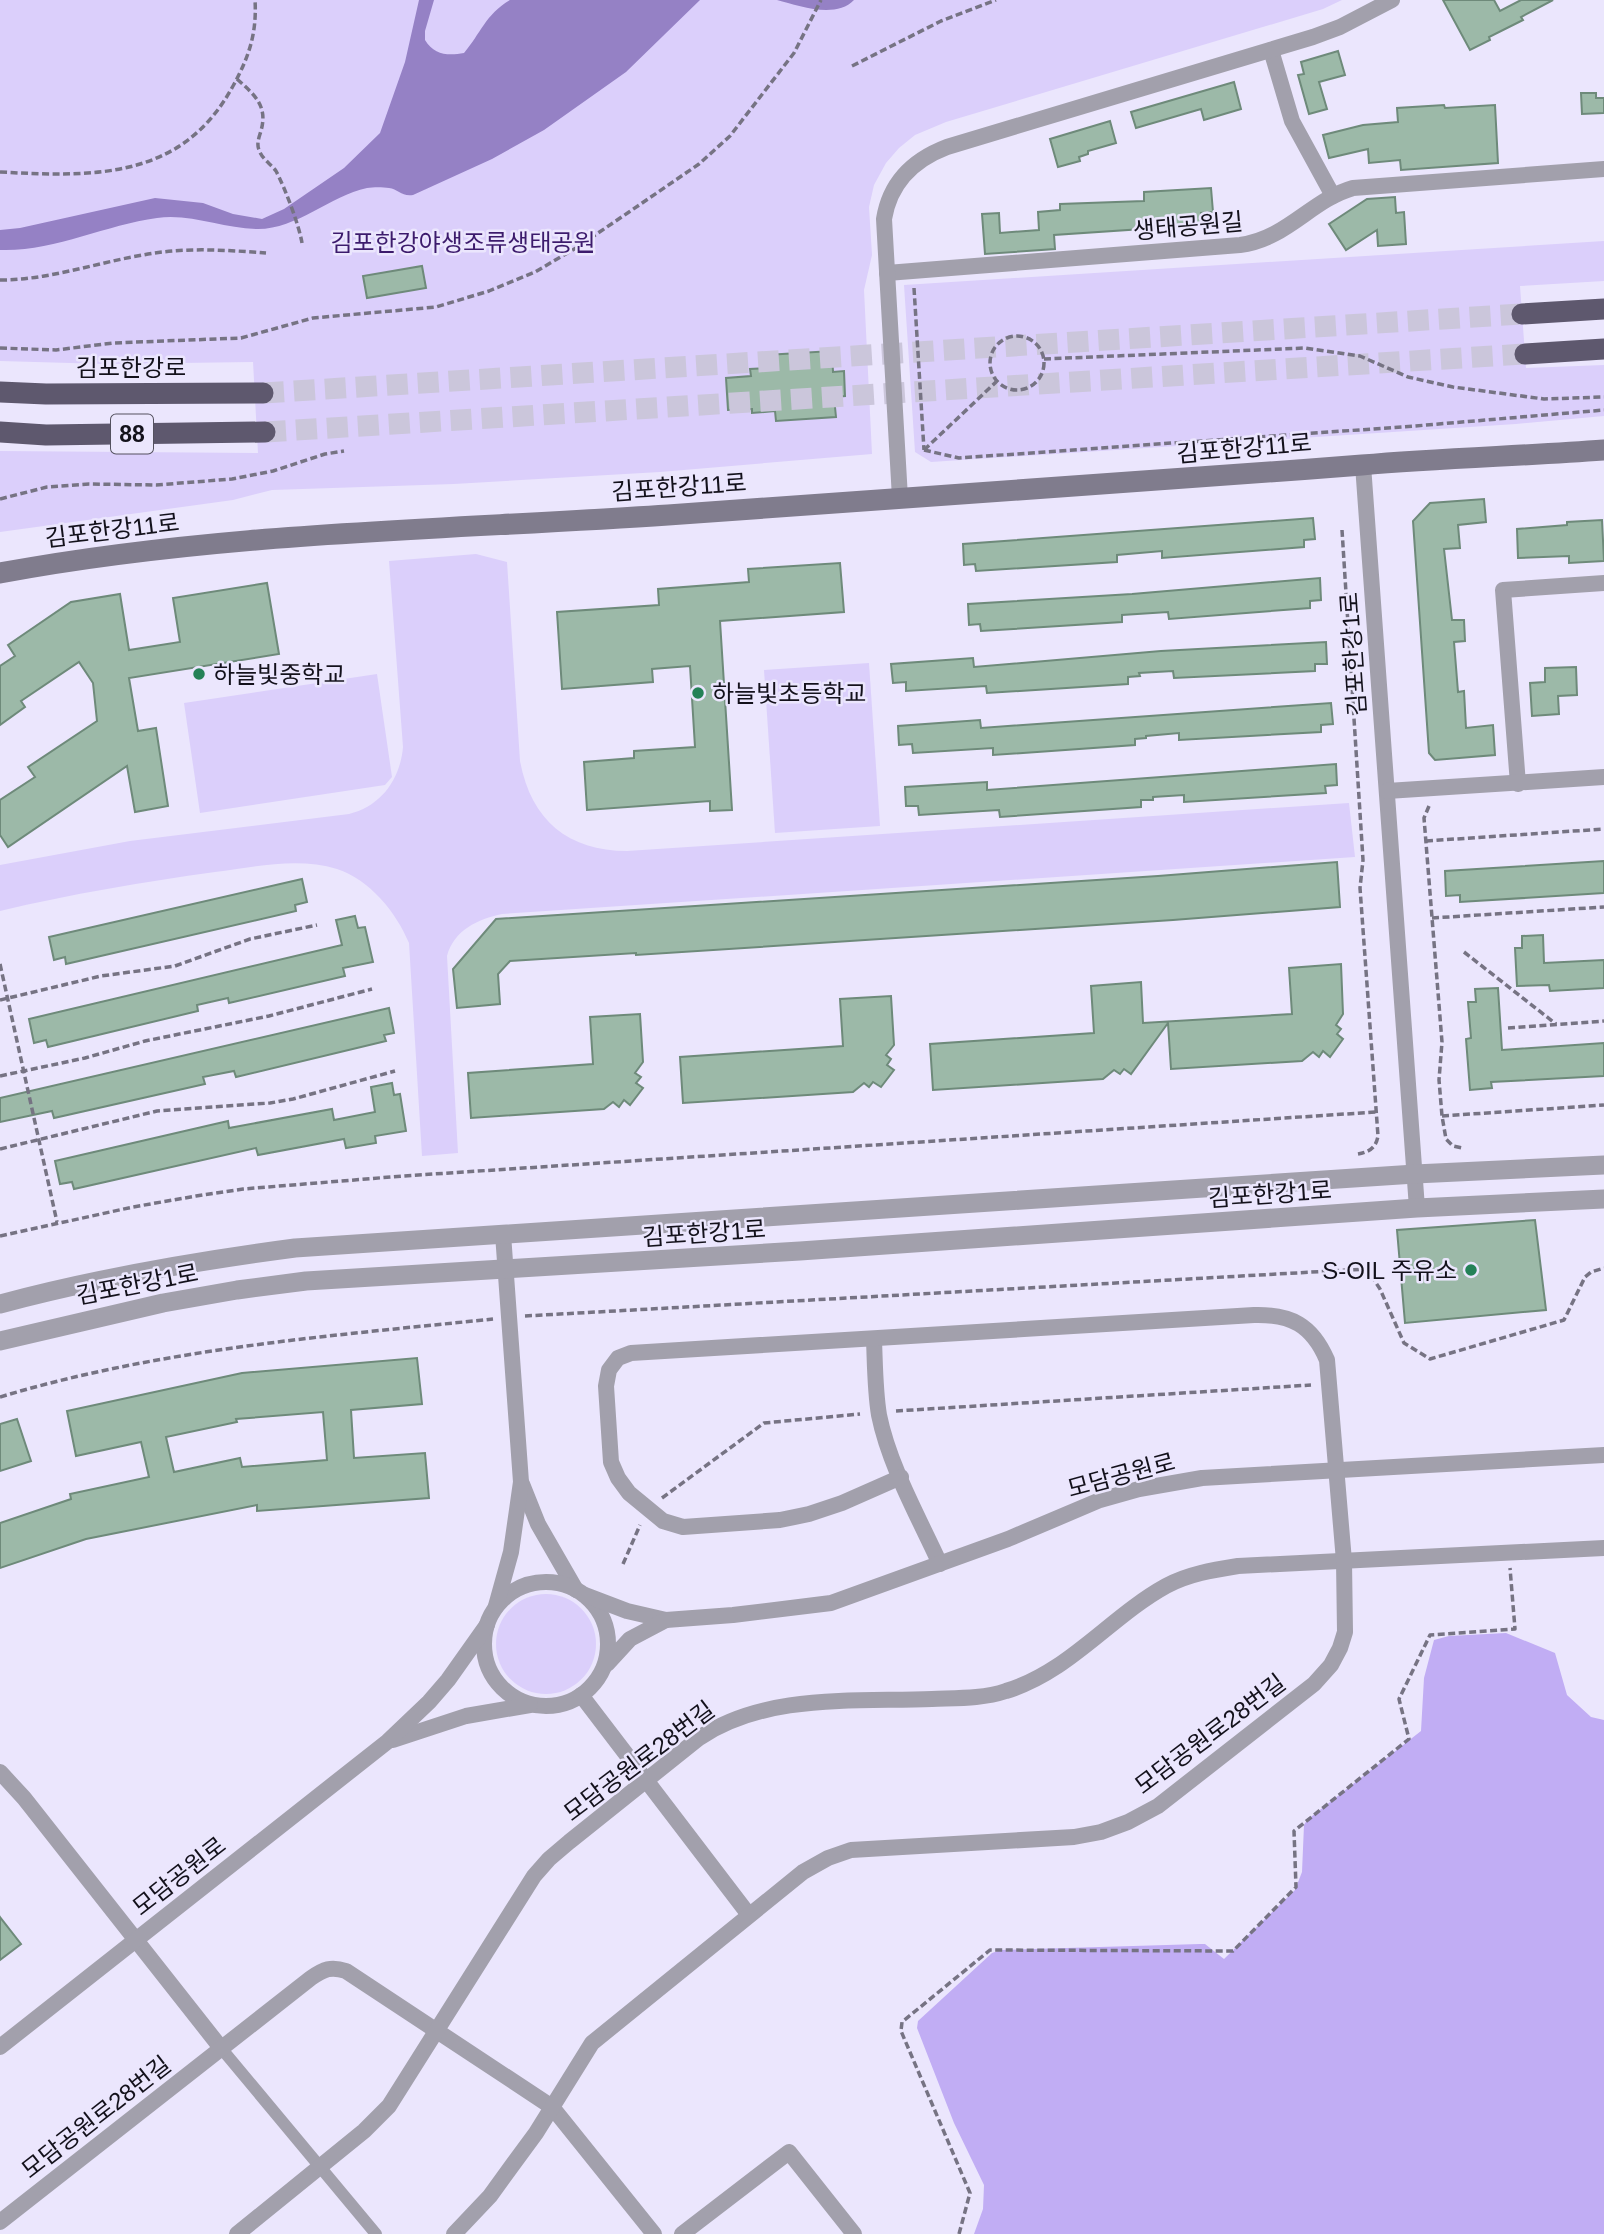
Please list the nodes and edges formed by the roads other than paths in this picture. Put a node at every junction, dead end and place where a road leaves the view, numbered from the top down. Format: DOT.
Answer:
graph roads {
  1 [pos="1392,0"];
  2 [pos="1271,50"];
  3 [pos="1604,169"];
  4 [pos="1333,196"];
  5 [pos="887,273"];
  6 [pos="1604,309"];
  7 [pos="1522,314"];
  8 [pos="1604,349"];
  9 [pos="1525,354"];
  10 [pos="0,392"];
  11 [pos="262,393"];
  12 [pos="0,432"];
  13 [pos="265,432"];
  14 [pos="1604,450"];
  15 [pos="1363,465"];
  16 [pos="900,493"];
  17 [pos="0,565"];
  18 [pos="0,573"];
  19 [pos="1604,583"];
  20 [pos="1604,777"];
  21 [pos="1518,784"];
  22 [pos="1387,791"];
  23 [pos="1604,1165"];
  24 [pos="1415,1174"];
  25 [pos="1604,1199"];
  26 [pos="1417,1208"];
  27 [pos="503,1234"];
  28 [pos="505,1270"];
  29 [pos="0,1304"];
  30 [pos="874,1340"];
  31 [pos="0,1341"];
  32 [pos="1604,1455"];
  33 [pos="1335,1469"];
  34 [pos="901,1477"];
  35 [pos="522,1482"];
  36 [pos="1604,1548"];
  37 [pos="1344,1561"];
  38 [pos="940,1564"];
  39 [pos="580,1592"];
  40 [pos="496,1606"];
  41 [pos="666,1620"];
  42 [pos="487,1625"];
  43 [pos="604,1667"];
  44 [pos="581,1695"];
  45 [pos="531,1705"];
  46 [pos="387,1742"];
  47 [pos="0,1772"];
  48 [pos="646,1780"];
  49 [pos="749,1915"];
  50 [pos="134,1940"];
  51 [pos="436,2029"];
  52 [pos="0,2047"];
  53 [pos="221,2048"];
  54 [pos="552,2107"];
  55 [pos="321,2166"];
  56 [pos="0,2222"];
  57 [pos="237,2234"];
  58 [pos="376,2234"];
  59 [pos="454,2234"];
  60 [pos="654,2234"];
  61 [pos="682,2234"];
  62 [pos="854,2234"];
  1 -- 2 [label="street"];
  2 -- 4 [label="street"];
  2 -- 5 [label="street"];
  3 -- 4 [label="street, 생태공원길"];
  4 -- 5 [label="street, 생태공원길"];
  5 -- 16 [label="street"];
  6 -- 7 [label="highway"];
  8 -- 9 [label="highway"];
  10 -- 11 [label="highway, 김포한강로 / 88"];
  12 -- 13 [label="highway, 88"];
  14 -- 15 [label="main road, 김포한강11로"];
  15 -- 16 [label="main road, 김포한강11로"];
  15 -- 22 [label="street, 김포한강1로"];
  16 -- 17 [label="main road, 김포한강11로"];
  16 -- 18 [label="main road, 김포한강11로"];
  19 -- 21 [label="street"];
  20 -- 21 [label="street"];
  21 -- 22 [label="street"];
  22 -- 24 [label="street, 김포한강1로"];
  23 -- 24 [label="street, 김포한강1로"];
  24 -- 26 [label="street, 김포한강1로"];
  24 -- 27 [label="street, 김포한강1로"];
  25 -- 26 [label="street, 김포한강1로"];
  26 -- 28 [label="street, 김포한강1로"];
  27 -- 28 [label="street"];
  27 -- 29 [label="street, 김포한강1로"];
  28 -- 31 [label="street, 김포한강1로"];
  28 -- 35 [label="street"];
  30 -- 33 [label="street, 모담공원로28번길"];
  30 -- 34 [label="street"];
  30 -- 34 [label="street, 모담공원로28번길"];
  32 -- 33 [label="street, 모담공원로"];
  33 -- 37 [label="street, 모담공원로28번길"];
  33 -- 38 [label="street, 모담공원로"];
  34 -- 38 [label="street"];
  35 -- 39 [label="street"];
  35 -- 40 [label="street"];
  36 -- 37 [label="street, 모담공원로28번길"];
  37 -- 48 [label="street, 모담공원로28번길"];
  37 -- 49 [label="street, 모담공원로28번길"];
  38 -- 41 [label="street, 모담공원로"];
  39 -- 40 [label="street"];
  39 -- 41 [label="street"];
  39 -- 43 [label="street"];
  40 -- 42 [label="street"];
  41 -- 43 [label="street"];
  42 -- 45 [label="street"];
  42 -- 46 [label="street"];
  43 -- 44 [label="street"];
  44 -- 45 [label="street"];
  44 -- 48 [label="street"];
  45 -- 46 [label="street"];
  46 -- 50 [label="street, 모담공원로"];
  47 -- 50 [label="street"];
  48 -- 49 [label="street"];
  48 -- 51 [label="street, 모담공원로28번길"];
  49 -- 54 [label="street, 모담공원로28번길"];
  50 -- 52 [label="street, 모담공원로"];
  50 -- 53 [label="street"];
  51 -- 53 [label="street, 모담공원로28번길"];
  51 -- 54 [label="street"];
  51 -- 55 [label="street, 모담공원로28번길"];
  53 -- 55 [label="street"];
  53 -- 56 [label="street, 모담공원로28번길"];
  54 -- 59 [label="street, 모담공원로28번길"];
  54 -- 60 [label="street"];
  55 -- 57 [label="street, 모담공원로28번길"];
  55 -- 58 [label="street"];
  61 -- 62 [label="street"];
}
